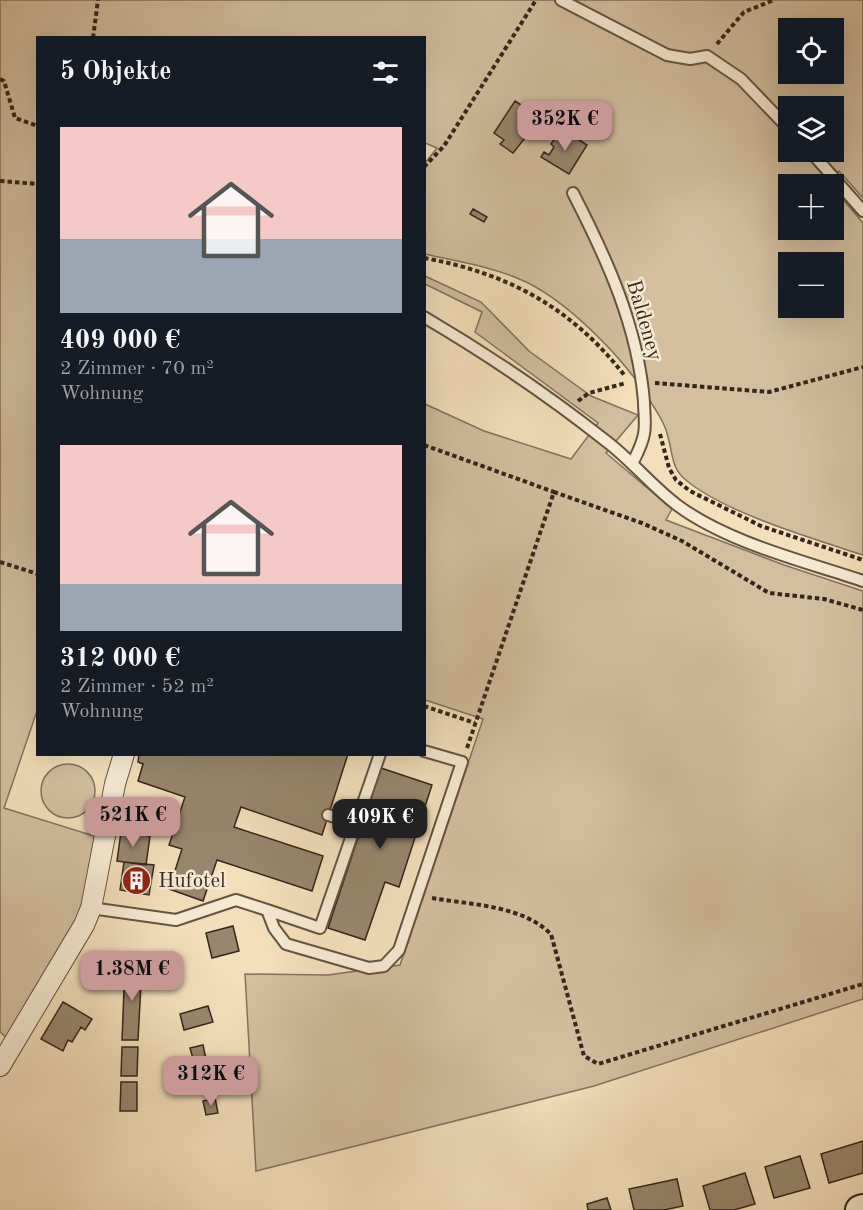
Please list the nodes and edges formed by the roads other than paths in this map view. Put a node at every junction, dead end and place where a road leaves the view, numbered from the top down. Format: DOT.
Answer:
graph roads {
  1 [pos="561,0"];
  2 [pos="778,118"];
  3 [pos="820,162"];
  4 [pos="573,193"];
  5 [pos="863,211"];
  6 [pos="426,318"];
  7 [pos="632,464"];
  8 [pos="863,581"];
  9 [pos="426,752"];
  10 [pos="379,756"];
  11 [pos="128,757"];
  12 [pos="328,815"];
  13 [pos="356,823"];
  14 [pos="91,908"];
  15 [pos="267,910"];
  16 [pos="0,1066"];
  1 -- 2 [label="lane"];
  3 -- 5 [label="lane"];
  4 -- 7 [label="lane, Baldeney"];
  6 -- 7 [label="lane"];
  7 -- 8 [label="lane"];
  9 -- 15 [label="lane"];
  10 -- 13 [label="lane"];
  11 -- 14 [label="street"];
  12 -- 13 [label="lane"];
  13 -- 15 [label="lane"];
  14 -- 15 [label="lane"];
  14 -- 16 [label="street"];
}
